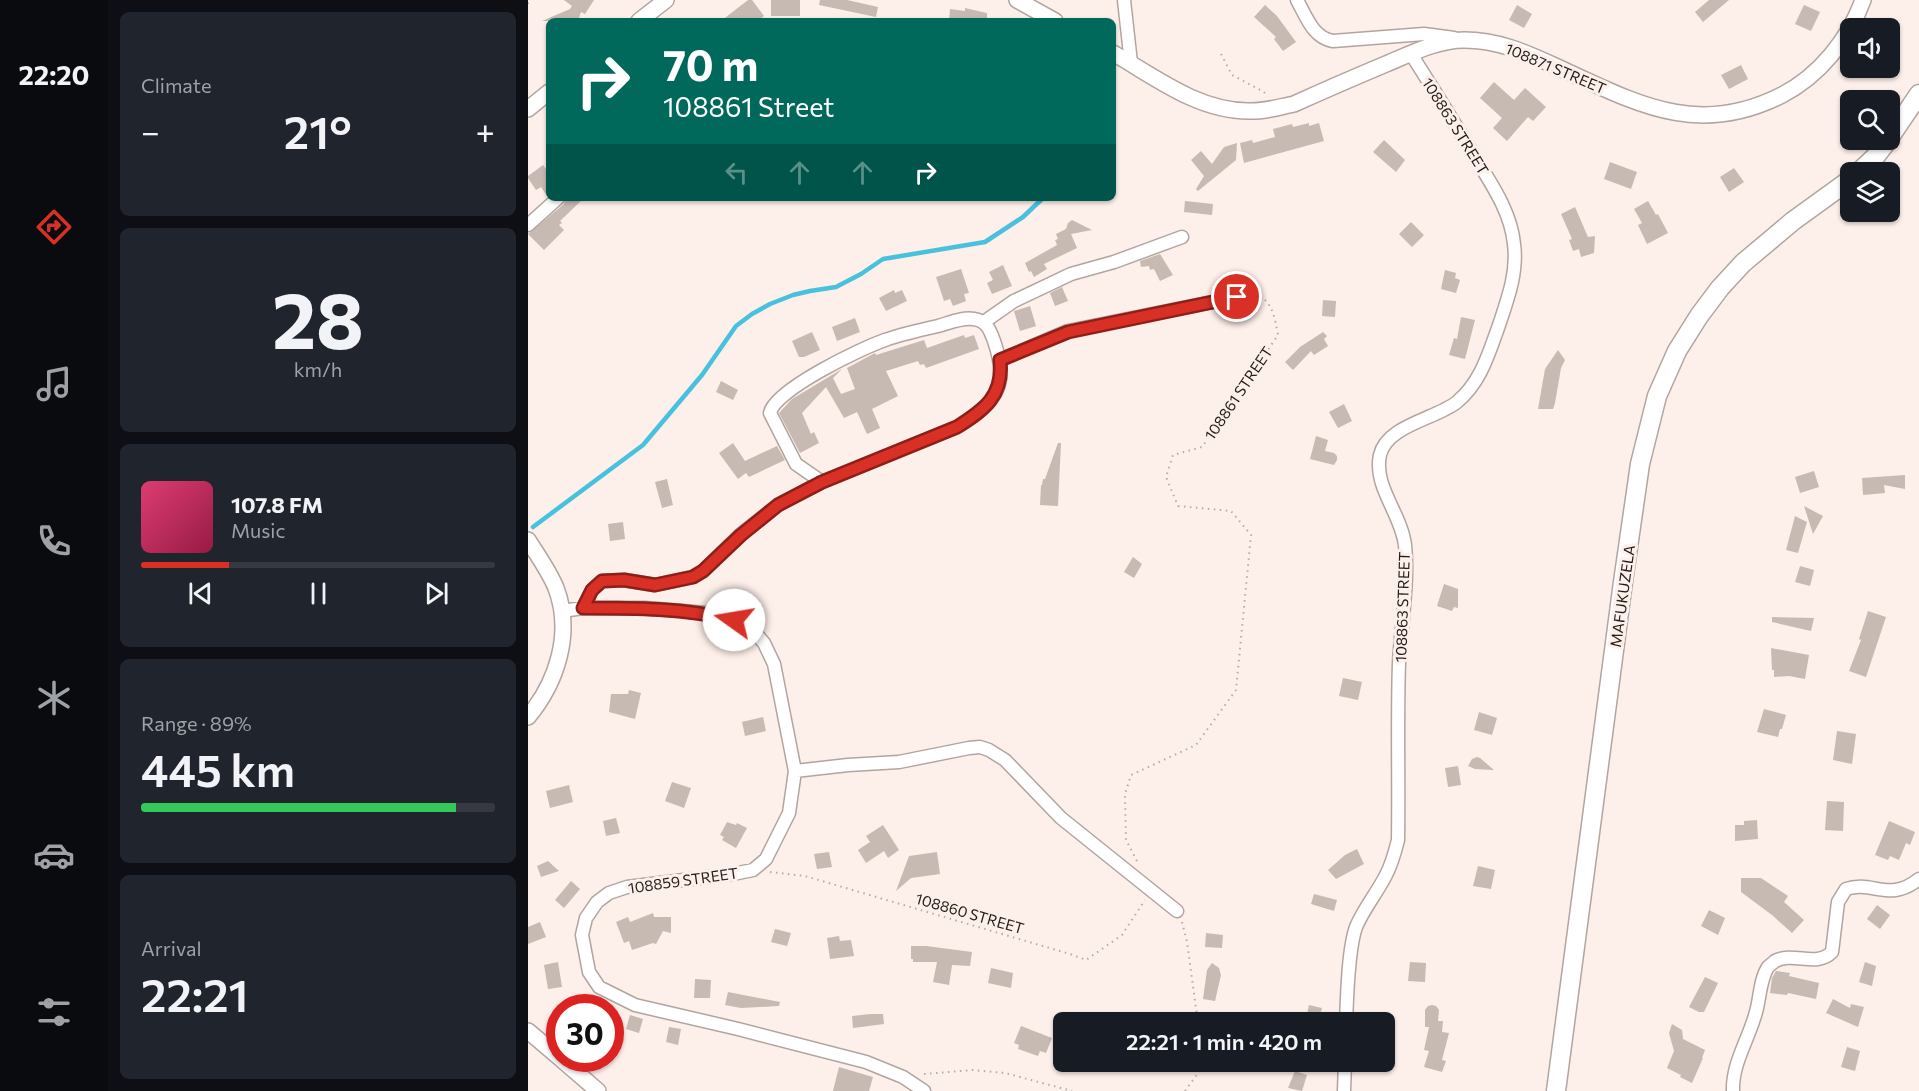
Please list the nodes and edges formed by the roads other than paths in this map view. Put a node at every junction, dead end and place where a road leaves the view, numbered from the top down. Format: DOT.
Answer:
graph roads {
  1 [pos="666,0"];
  2 [pos="1017,0"];
  3 [pos="1124,0"];
  4 [pos="1297,0"];
  5 [pos="1863,0"];
  6 [pos="643,18"];
  7 [pos="1050,18"];
  8 [pos="1461,40"];
  9 [pos="1411,54"];
  10 [pos="1116,55"];
  11 [pos="1131,63"];
  12 [pos="546,94"];
  13 [pos="1919,94"];
  14 [pos="528,109"];
  15 [pos="1900,122"];
  16 [pos="1880,150"];
  17 [pos="1870,162"];
  18 [pos="1840,187"];
  19 [pos="555,201"];
  20 [pos="528,225"];
  21 [pos="1182,237"];
  22 [pos="1237,297"];
  23 [pos="984,322"];
  24 [pos="1000,360"];
  25 [pos="822,482"];
  26 [pos="528,540"];
  27 [pos="583,608"];
  28 [pos="562,611"];
  29 [pos="528,717"];
  30 [pos="795,771"];
  31 [pos="1919,879"];
  32 [pos="1177,911"];
  33 [pos="1347,1012"];
  34 [pos="528,1031"];
  35 [pos="546,1046"];
  36 [pos="576,1072"];
  37 [pos="1345,1072"];
  38 [pos="598,1091"];
  39 [pos="924,1091"];
  40 [pos="1344,1091"];
  41 [pos="1556,1091"];
  42 [pos="1732,1091"];
  1 -- 6 [label="street"];
  2 -- 7 [label="street"];
  3 -- 11 [label="street"];
  4 -- 8 [label="street"];
  5 -- 8 [label="street, 108871 STREET"];
  8 -- 9 [label="street, 108871 STREET"];
  9 -- 11 [label="street, 108871 STREET"];
  9 -- 33 [label="street, 108863 STREET"];
  10 -- 11 [label="street, 108871 STREET"];
  12 -- 14 [label="street"];
  13 -- 15 [label="main road"];
  16 -- 17 [label="main road"];
  18 -- 41 [label="main road, MAFUKUZELA"];
  19 -- 20 [label="street"];
  21 -- 23 [label="street"];
  22 -- 24 [label="street"];
  23 -- 24 [label="street"];
  23 -- 25 [label="street"];
  24 -- 25 [label="street"];
  25 -- 27 [label="street"];
  26 -- 28 [label="street"];
  27 -- 28 [label="street, 108859 STREET"];
  27 -- 30 [label="street, 108859 STREET"];
  28 -- 29 [label="street"];
  30 -- 32 [label="street"];
  30 -- 39 [label="street, 108859 STREET"];
  31 -- 42 [label="street"];
  34 -- 35 [label="street"];
  36 -- 38 [label="street"];
  37 -- 40 [label="street"];
}
